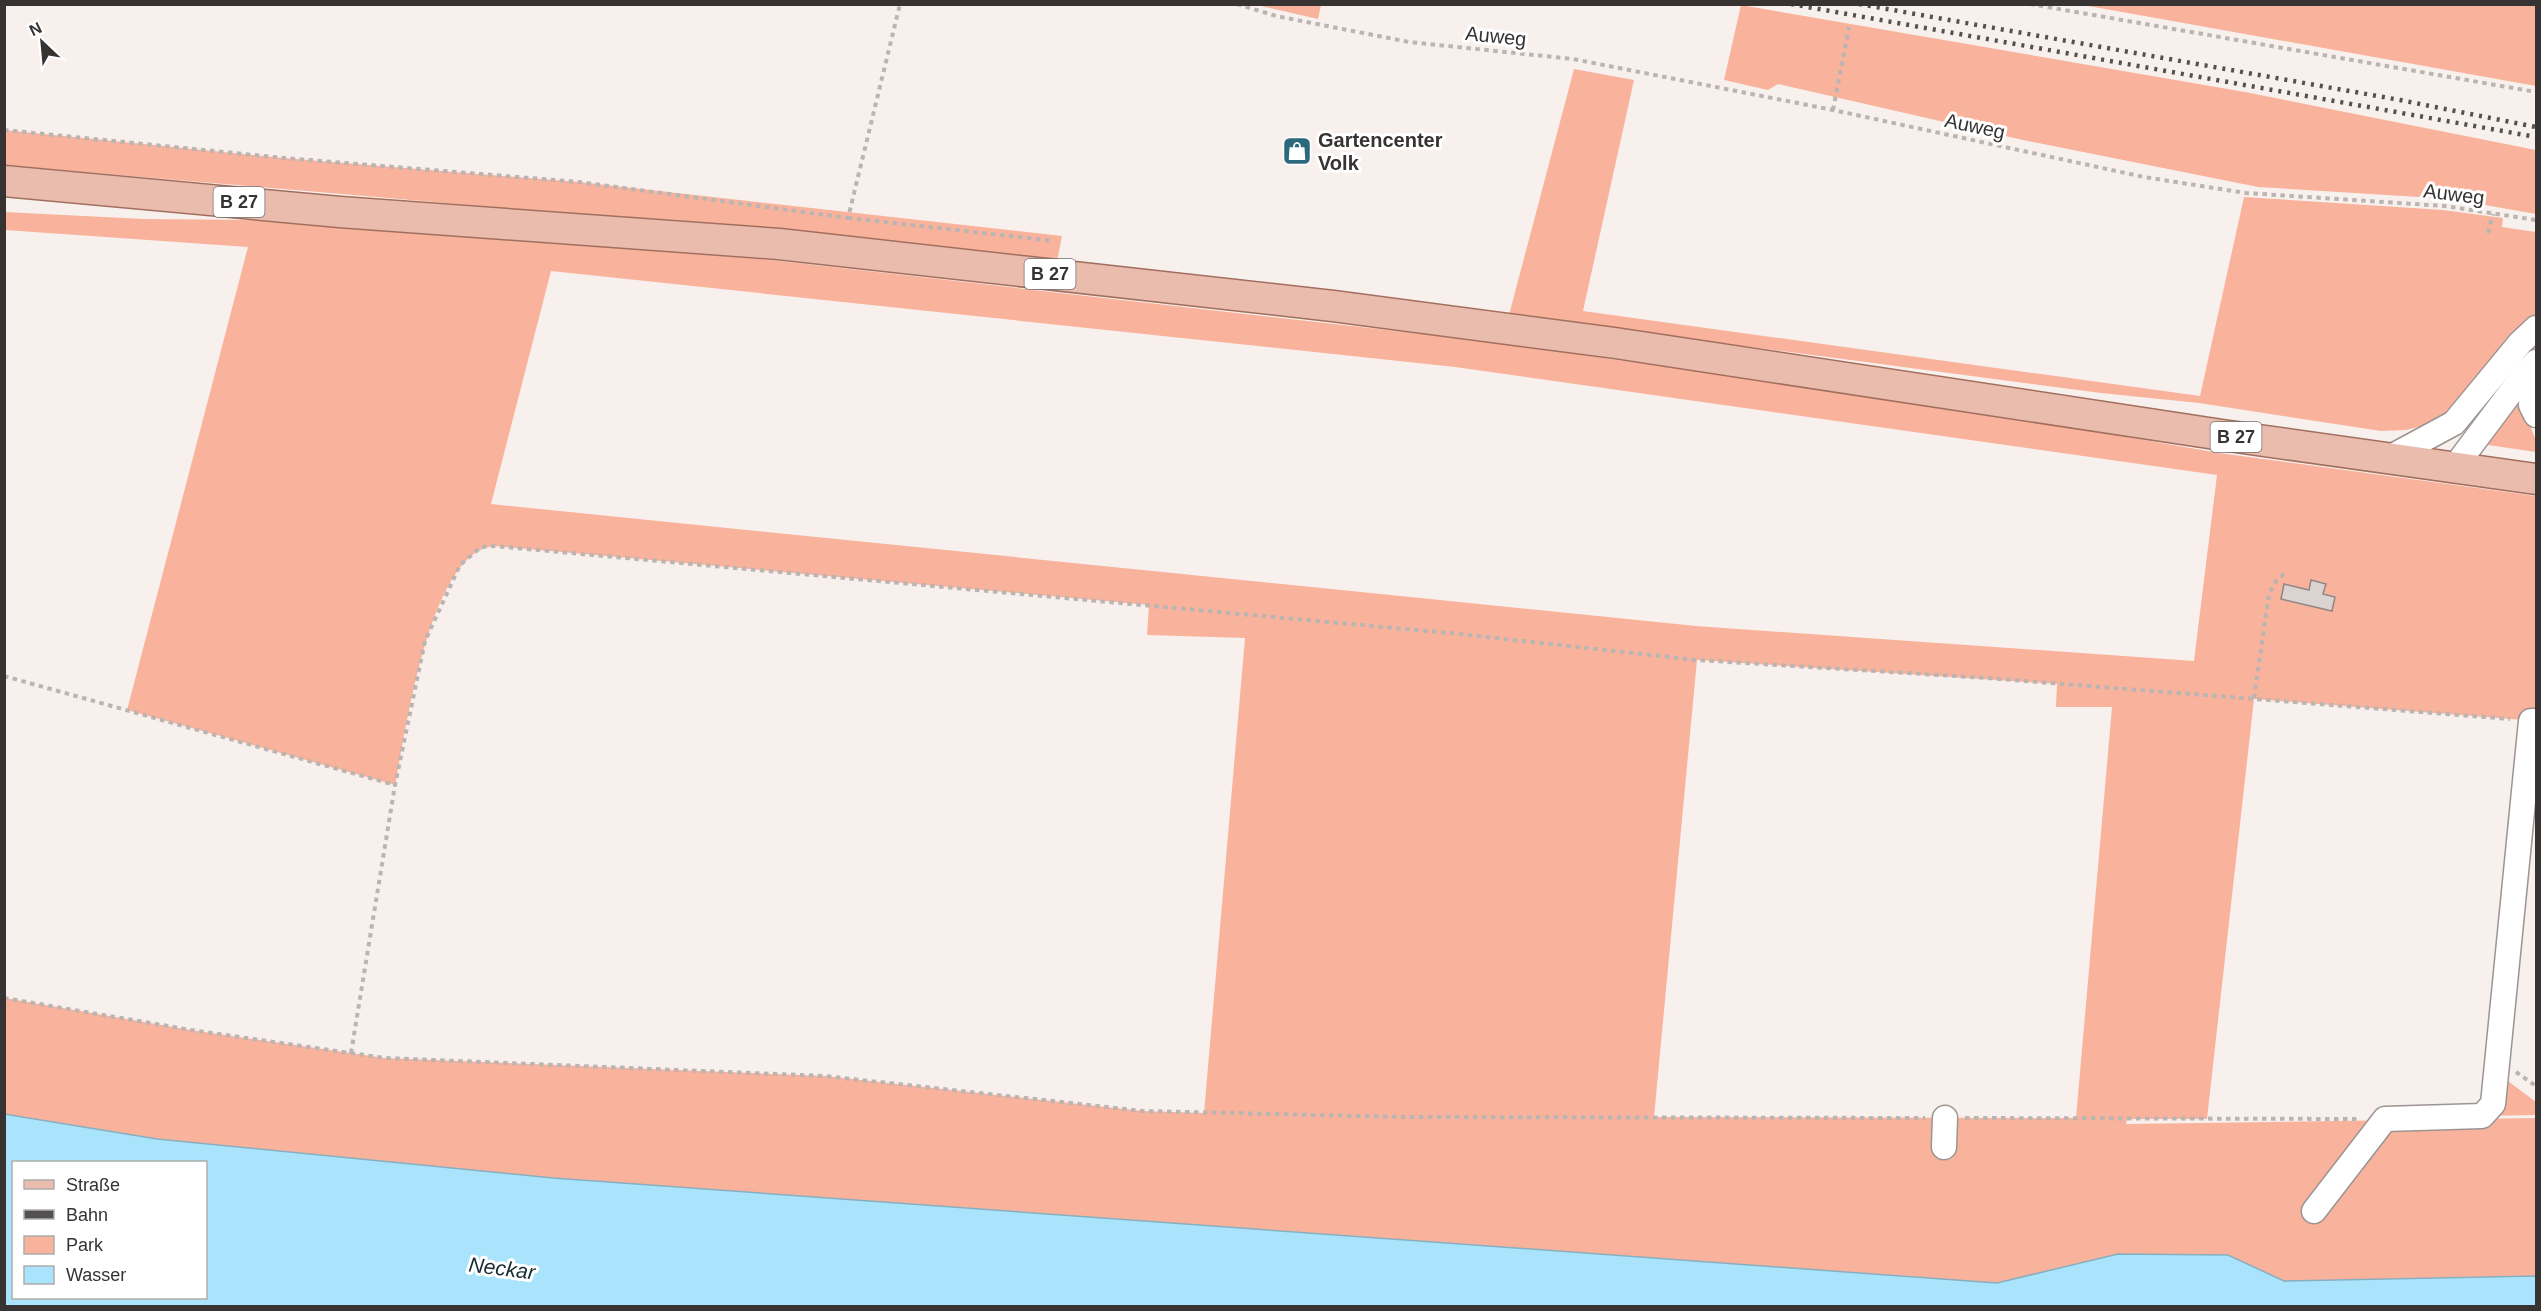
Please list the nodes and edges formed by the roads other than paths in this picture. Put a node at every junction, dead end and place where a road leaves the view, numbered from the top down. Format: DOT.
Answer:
graph roads {
  1 [pos="4,181"];
  2 [pos="2536,328"];
  3 [pos="2535,364"];
  4 [pos="2536,416"];
  5 [pos="2391,457"];
  6 [pos="2454,468"];
  7 [pos="2536,479"];
  8 [pos="2534,721"];
  9 [pos="1945,1118"];
  10 [pos="1944,1147"];
  11 [pos="2314,1211"];
  1 -- 5 [label="main road, B 27"];
  2 -- 5 [label="street"];
  3 -- 4 [label="street"];
  3 -- 6 [label="street"];
  5 -- 6 [label="main road, B 27"];
  6 -- 7 [label="main road, B 27"];
  8 -- 11 [label="street"];
  9 -- 10 [label="street"];
}
